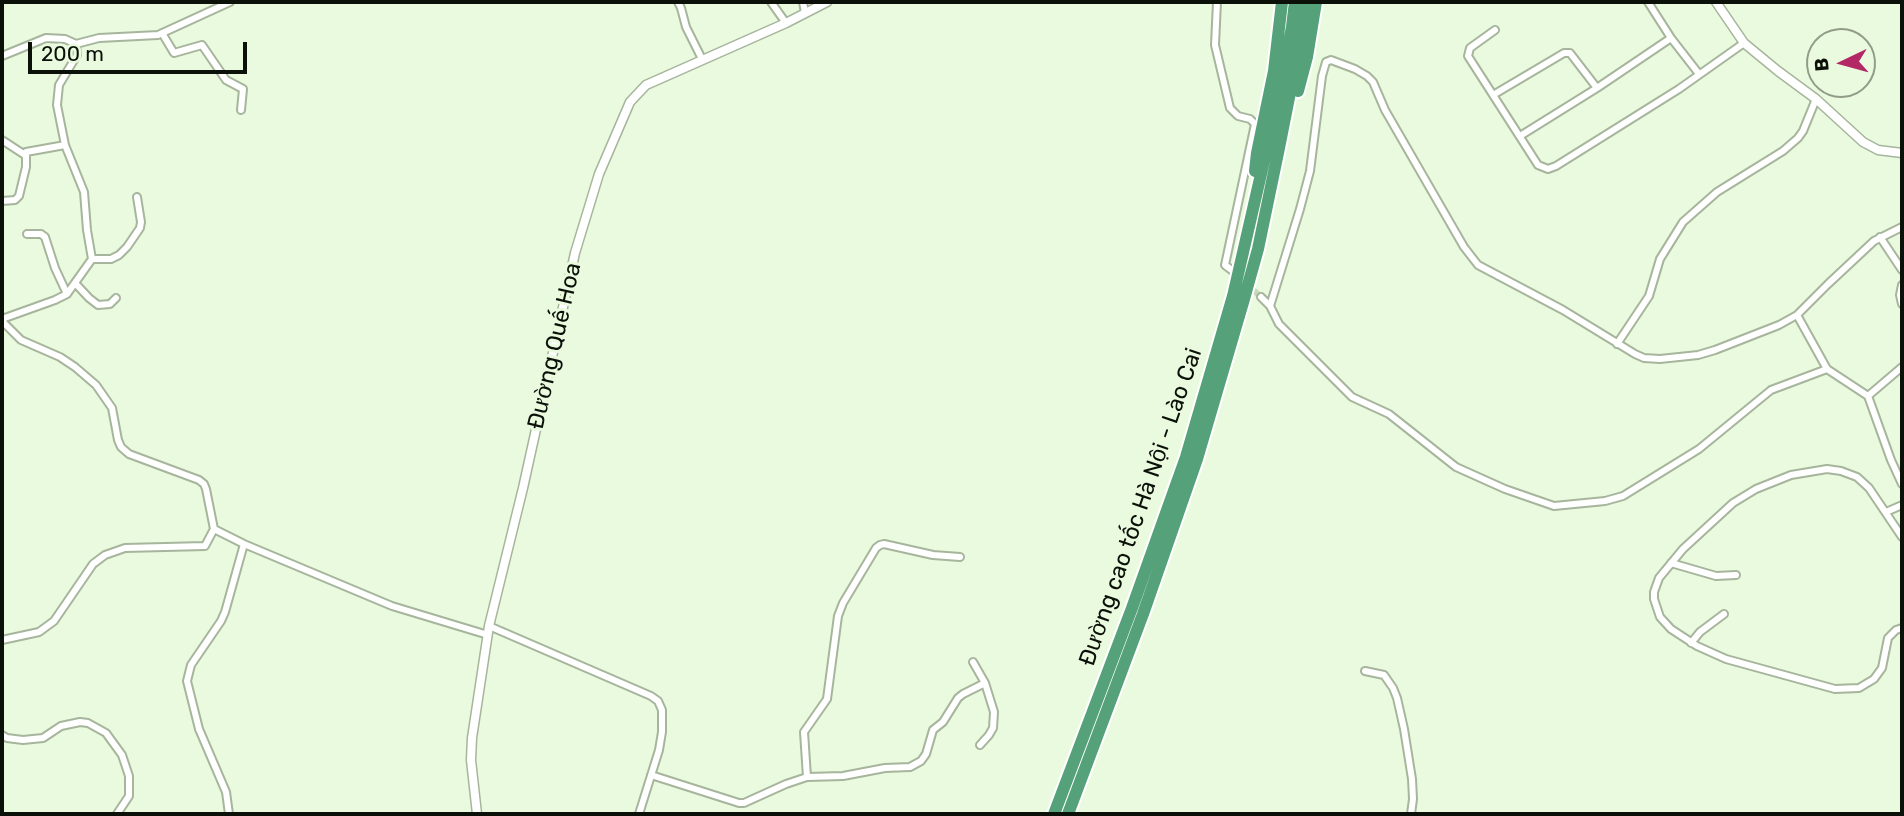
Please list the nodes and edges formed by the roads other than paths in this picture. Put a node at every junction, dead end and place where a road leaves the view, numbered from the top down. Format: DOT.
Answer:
graph roads {
  1 [pos="230,2"];
  2 [pos="678,2"];
  3 [pos="771,2"];
  4 [pos="803,2"];
  5 [pos="827,2"];
  6 [pos="1217,2"];
  7 [pos="1282,2"];
  8 [pos="1294,2"];
  9 [pos="1306,2"];
  10 [pos="1317,2"];
  11 [pos="1648,2"];
  12 [pos="1717,2"];
  13 [pos="805,13"];
  14 [pos="786,23"];
  15 [pos="1495,30"];
  16 [pos="162,33"];
  17 [pos="1671,37"];
  18 [pos="1745,43"];
  19 [pos="76,44"];
  20 [pos="2,57"];
  21 [pos="702,59"];
  22 [pos="1699,74"];
  23 [pos="1597,88"];
  24 [pos="1493,95"];
  25 [pos="1816,99"];
  26 [pos="241,110"];
  27 [pos="1520,136"];
  28 [pos="2,140"];
  29 [pos="65,145"];
  30 [pos="1279,148"];
  31 [pos="1902,153"];
  32 [pos="25,155"];
  33 [pos="137,197"];
  34 [pos="2,201"];
  35 [pos="1250,226"];
  36 [pos="1902,227"];
  37 [pos="27,234"];
  38 [pos="1880,237"];
  39 [pos="92,259"];
  40 [pos="1902,270"];
  41 [pos="1238,275"];
  42 [pos="75,283"];
  43 [pos="1902,285"];
  44 [pos="67,294"];
  45 [pos="1261,297"];
  46 [pos="116,298"];
  47 [pos="1902,304"];
  48 [pos="1270,306"];
  49 [pos="1797,315"];
  50 [pos="2,320"];
  51 [pos="1618,344"];
  52 [pos="1902,367"];
  53 [pos="1826,369"];
  54 [pos="1868,396"];
  55 [pos="1902,484"];
  56 [pos="1902,505"];
  57 [pos="1886,512"];
  58 [pos="214,529"];
  59 [pos="1902,537"];
  60 [pos="244,544"];
  61 [pos="960,557"];
  62 [pos="1671,563"];
  63 [pos="1736,575"];
  64 [pos="1724,614"];
  65 [pos="1902,628"];
  66 [pos="488,630"];
  67 [pos="2,640"];
  68 [pos="1691,643"];
  69 [pos="973,662"];
  70 [pos="1366,671"];
  71 [pos="985,683"];
  72 [pos="2,735"];
  73 [pos="979,745"];
  74 [pos="651,775"];
  75 [pos="807,777"];
  76 [pos="117,814"];
  77 [pos="229,814"];
  78 [pos="477,814"];
  79 [pos="639,814"];
  80 [pos="1054,814"];
  81 [pos="1068,814"];
  82 [pos="1411,814"];
  1 -- 16 [label="street"];
  2 -- 21 [label="street"];
  3 -- 14 [label="street"];
  4 -- 13 [label="street"];
  5 -- 13 [label="street, Đường Quế Hoa"];
  6 -- 41 [label="street"];
  7 -- 35 [label="highway"];
  8 -- 35 [label="highway, Đường cao tốc Hà Nội - Lào Cai"];
  9 -- 30 [label="highway, Đường cao tốc Hà Nội - Lào Cai"];
  10 -- 30 [label="highway"];
  11 -- 17 [label="street"];
  12 -- 18 [label="street"];
  13 -- 14 [label="street, Đường Quế Hoa"];
  14 -- 21 [label="street, Đường Quế Hoa"];
  15 -- 24 [label="street"];
  16 -- 19 [label="street"];
  16 -- 26 [label="street"];
  17 -- 22 [label="street"];
  17 -- 23 [label="street"];
  18 -- 22 [label="street"];
  18 -- 25 [label="street"];
  19 -- 20 [label="street"];
  19 -- 29 [label="street"];
  21 -- 66 [label="street, Đường Quế Hoa"];
  22 -- 27 [label="street"];
  23 -- 24 [label="street"];
  23 -- 27 [label="street"];
  24 -- 27 [label="street"];
  25 -- 31 [label="street"];
  25 -- 51 [label="street"];
  28 -- 32 [label="street"];
  29 -- 32 [label="street"];
  29 -- 39 [label="street"];
  30 -- 81 [label="highway, Đường cao tốc Hà Nội - Lào Cai"];
  32 -- 34 [label="street"];
  33 -- 39 [label="street"];
  35 -- 80 [label="highway, Đường cao tốc Hà Nội - Lào Cai"];
  36 -- 38 [label="street"];
  37 -- 44 [label="street"];
  38 -- 40 [label="street"];
  38 -- 49 [label="street"];
  39 -- 42 [label="street"];
  42 -- 44 [label="street"];
  42 -- 46 [label="street"];
  43 -- 47 [label="street"];
  44 -- 50 [label="street"];
  45 -- 48 [label="street"];
  48 -- 51 [label="street"];
  48 -- 53 [label="street"];
  49 -- 51 [label="street"];
  49 -- 53 [label="street"];
  50 -- 58 [label="street"];
  52 -- 54 [label="street"];
  53 -- 54 [label="street"];
  54 -- 55 [label="street"];
  56 -- 57 [label="street"];
  57 -- 59 [label="street"];
  57 -- 62 [label="street"];
  58 -- 60 [label="street"];
  58 -- 67 [label="street"];
  60 -- 66 [label="street"];
  60 -- 77 [label="street"];
  61 -- 75 [label="street"];
  62 -- 63 [label="street"];
  62 -- 68 [label="street"];
  64 -- 68 [label="street"];
  65 -- 68 [label="street"];
  66 -- 74 [label="street"];
  66 -- 78 [label="street, Đường Quế Hoa"];
  69 -- 71 [label="street"];
  70 -- 82 [label="street"];
  71 -- 73 [label="street"];
  71 -- 75 [label="street"];
  72 -- 76 [label="street"];
  74 -- 75 [label="street"];
  74 -- 79 [label="street"];
}
